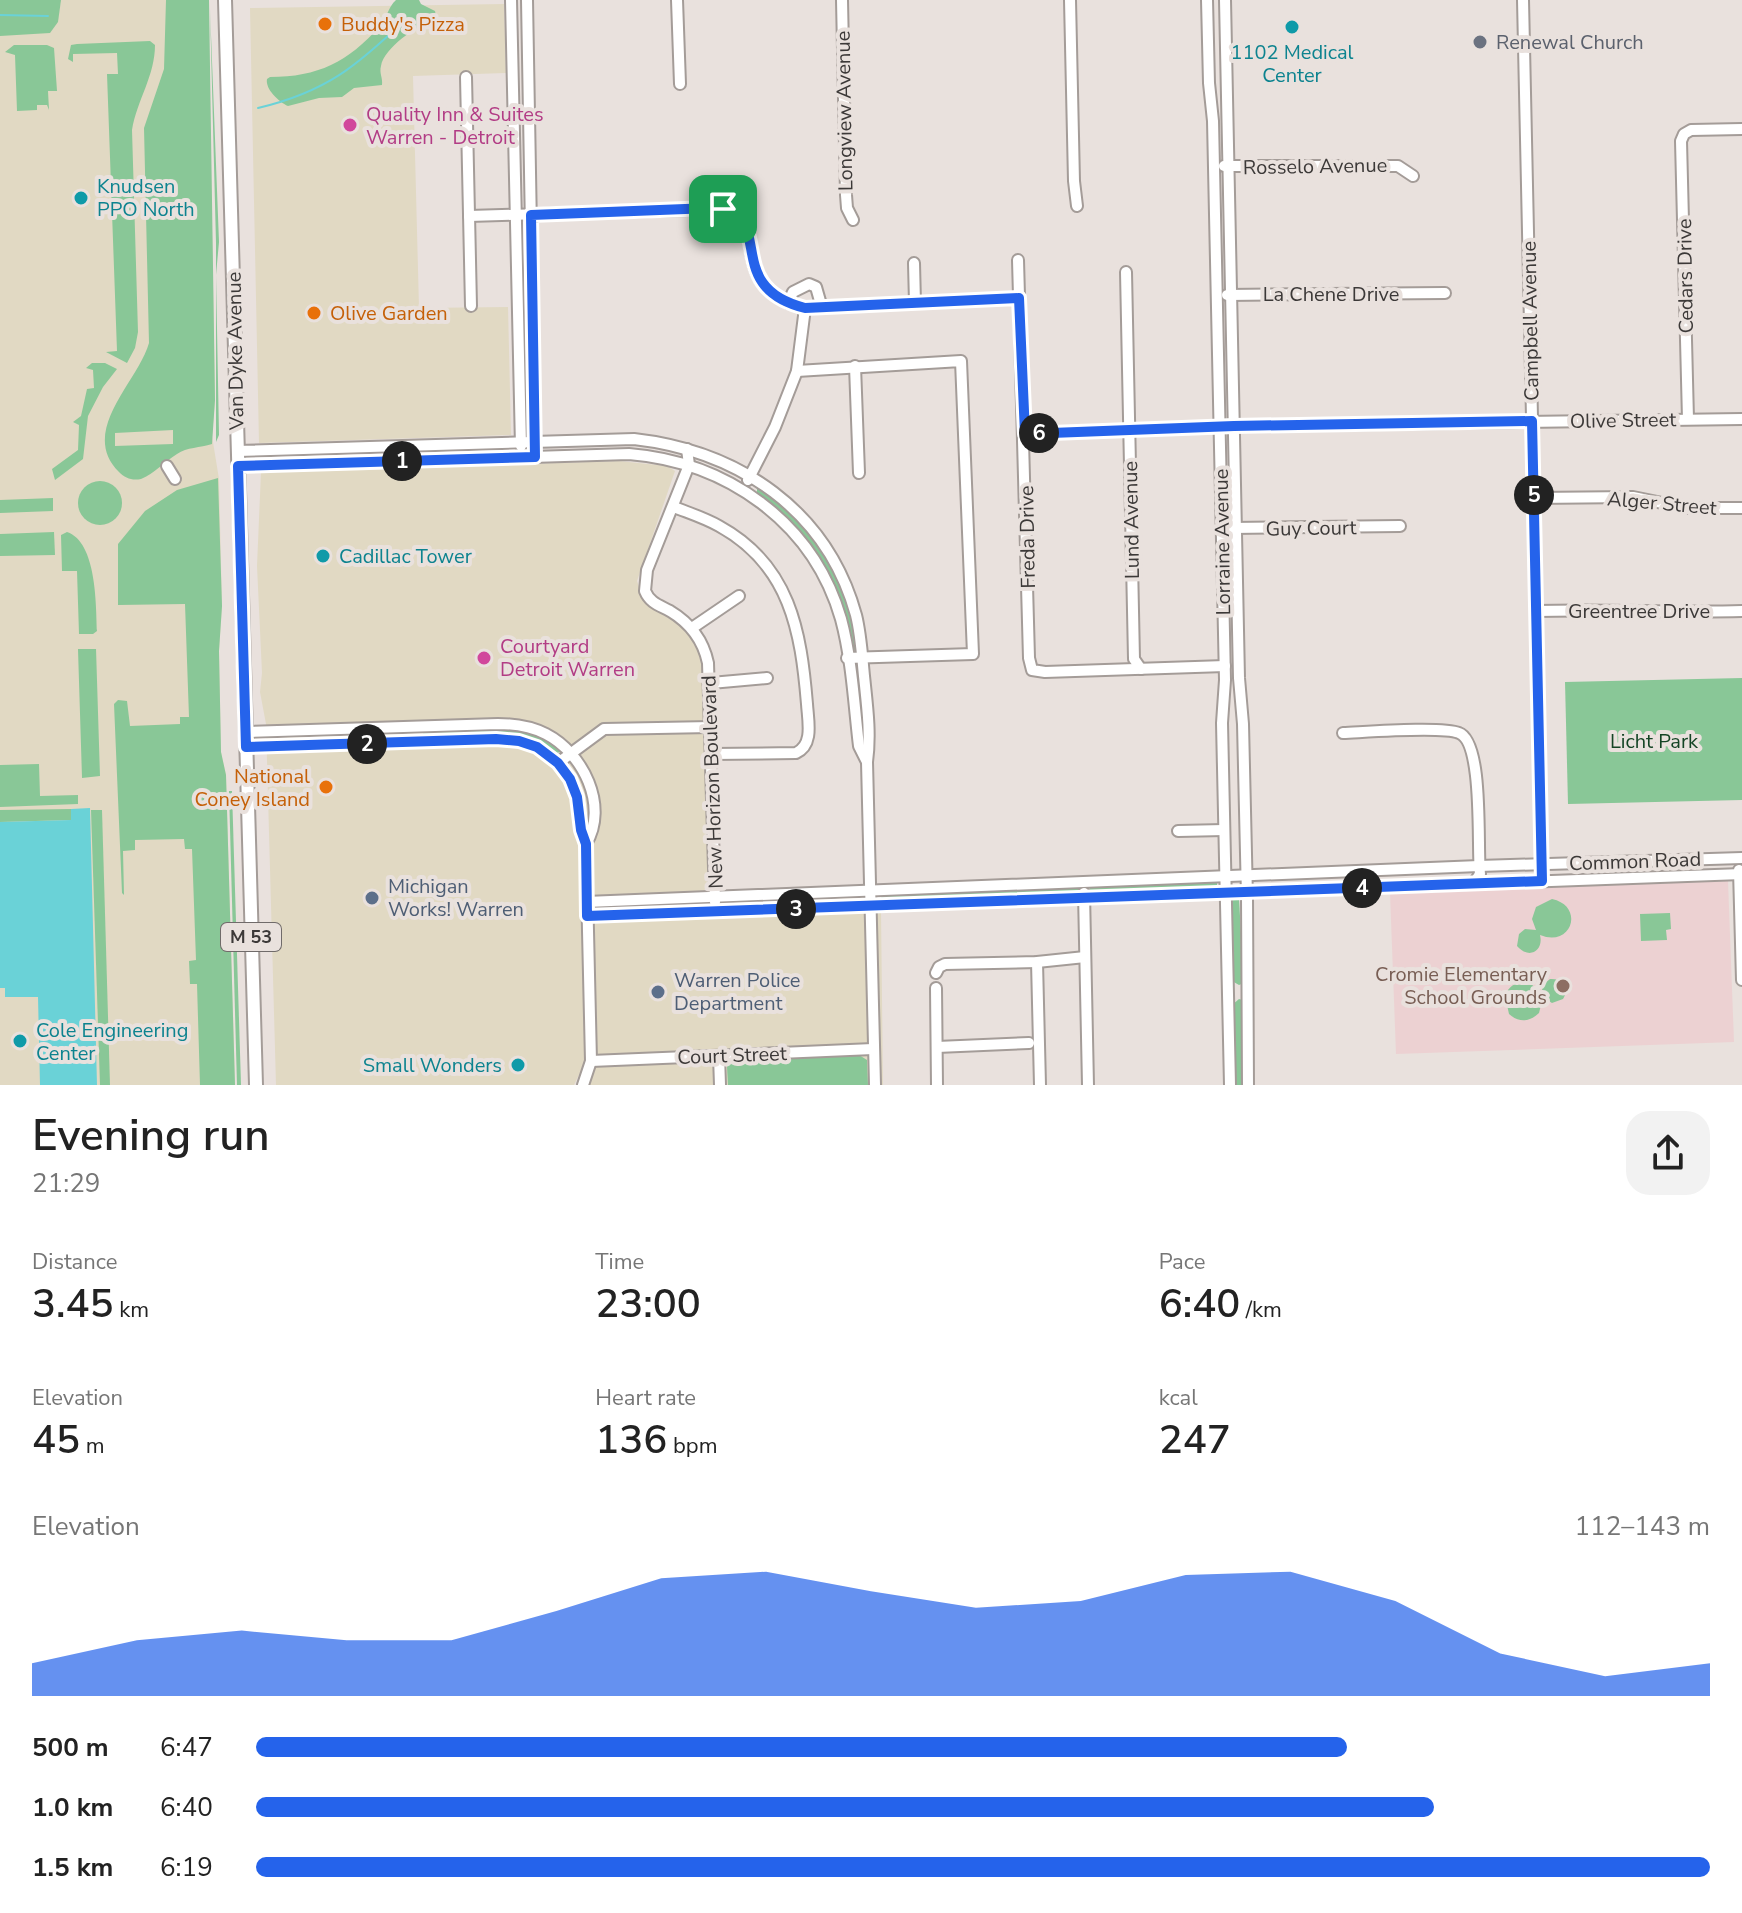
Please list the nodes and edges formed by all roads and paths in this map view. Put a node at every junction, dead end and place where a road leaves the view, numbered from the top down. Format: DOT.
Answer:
graph roads {
  1 [pos="225,0"];
  2 [pos="511,0"];
  3 [pos="527,0"];
  4 [pos="677,0"];
  5 [pos="842,0"];
  6 [pos="1070,0"];
  7 [pos="1207,0"];
  8 [pos="1225,0"];
  9 [pos="1523,0"];
  10 [pos="1209,70"];
  11 [pos="1226,70"];
  12 [pos="466,77"];
  13 [pos="680,84"];
  14 [pos="1742,129"];
  15 [pos="1229,166"];
  16 [pos="1214,167"];
  17 [pos="1413,176"];
  18 [pos="1077,206"];
  19 [pos="516,215"];
  20 [pos="531,215"];
  21 [pos="469,216"];
  22 [pos="853,220"];
  23 [pos="1018,260"];
  24 [pos="914,263"];
  25 [pos="1126,272"];
  26 [pos="1445,293"];
  27 [pos="1217,295"];
  28 [pos="1231,295"];
  29 [pos="1019,298"];
  30 [pos="788,303"];
  31 [pos="915,303"];
  32 [pos="471,306"];
  33 [pos="805,308"];
  34 [pos="822,308"];
  35 [pos="855,366"];
  36 [pos="797,371"];
  37 [pos="1688,419"];
  38 [pos="1742,419"];
  39 [pos="1532,421"];
  40 [pos="1234,426"];
  41 [pos="1220,427"];
  42 [pos="1129,430"];
  43 [pos="1025,434"];
  44 [pos="582,440"];
  45 [pos="536,441"];
  46 [pos="521,442"];
  47 [pos="396,445"];
  48 [pos="366,447"];
  49 [pos="687,449"];
  50 [pos="237,451"];
  51 [pos="583,455"];
  52 [pos="523,457"];
  53 [pos="535,457"];
  54 [pos="397,461"];
  55 [pos="367,463"];
  56 [pos="689,465"];
  57 [pos="167,466"];
  58 [pos="238,466"];
  59 [pos="859,473"];
  60 [pos="751,476"];
  61 [pos="175,479"];
  62 [pos="743,489"];
  63 [pos="1534,498"];
  64 [pos="674,507"];
  65 [pos="1742,508"];
  66 [pos="1400,526"];
  67 [pos="1236,528"];
  68 [pos="1222,529"];
  69 [pos="739,596"];
  70 [pos="1536,611"];
  71 [pos="1742,611"];
  72 [pos="692,628"];
  73 [pos="862,656"];
  74 [pos="847,658"];
  75 [pos="1225,666"];
  76 [pos="1141,669"];
  77 [pos="767,678"];
  78 [pos="711,683"];
  79 [pos="1222,723"];
  80 [pos="1243,724"];
  81 [pos="711,727"];
  82 [pos="246,732"];
  83 [pos="1343,733"];
  84 [pos="246,747"];
  85 [pos="570,753"];
  86 [pos="712,754"];
  87 [pos="867,762"];
  88 [pos="558,763"];
  89 [pos="1224,830"];
  90 [pos="1178,831"];
  91 [pos="586,844"];
  92 [pos="1741,858"];
  93 [pos="1541,864"];
  94 [pos="1479,866"];
  95 [pos="1740,874"];
  96 [pos="1288,875"];
  97 [pos="1225,876"];
  98 [pos="1247,876"];
  99 [pos="1542,881"];
  100 [pos="1084,883"];
  101 [pos="1474,883"];
  102 [pos="869,890"];
  103 [pos="1289,890"];
  104 [pos="1247,893"];
  105 [pos="1226,894"];
  106 [pos="715,897"];
  107 [pos="1084,898"];
  108 [pos="586,902"];
  109 [pos="870,906"];
  110 [pos="715,912"];
  111 [pos="587,916"];
  112 [pos="1085,957"];
  113 [pos="1037,962"];
  114 [pos="936,973"];
  115 [pos="1742,980"];
  116 [pos="936,988"];
  117 [pos="1029,1043"];
  118 [pos="937,1047"];
  119 [pos="873,1049"];
  120 [pos="719,1056"];
  121 [pos="591,1061"];
  122 [pos="256,1085"];
  123 [pos="583,1085"];
  124 [pos="720,1085"];
  125 [pos="875,1085"];
  126 [pos="937,1085"];
  127 [pos="1040,1085"];
  128 [pos="1088,1085"];
  129 [pos="1230,1085"];
  130 [pos="1248,1085"];
  1 -- 50 [label="main road, Van Dyke Avenue / M 53"];
  2 -- 19 [label="street"];
  3 -- 20 [label="street"];
  4 -- 13 [label="street"];
  5 -- 22 [label="street, Longview Avenue"];
  6 -- 18 [label="street"];
  7 -- 10 [label="street, Lorraine Avenue"];
  8 -- 11 [label="street, Lorraine Avenue"];
  9 -- 39 [label="street, Campbell Avenue"];
  10 -- 11 [label="street"];
  10 -- 16 [label="street, Lorraine Avenue"];
  11 -- 15 [label="street, Lorraine Avenue"];
  12 -- 21 [label="street"];
  14 -- 37 [label="street, Cedars Drive"];
  15 -- 16 [label="street, Rosselo Avenue"];
  15 -- 17 [label="street, Rosselo Avenue"];
  15 -- 28 [label="street, Lorraine Avenue"];
  16 -- 27 [label="street, Lorraine Avenue"];
  19 -- 20 [label="street"];
  19 -- 21 [label="street"];
  19 -- 46 [label="street"];
  20 -- 30 [label="street"];
  20 -- 45 [label="street"];
  21 -- 32 [label="street"];
  23 -- 29 [label="street, Freda Drive"];
  24 -- 31 [label="street"];
  25 -- 42 [label="street, Lund Avenue"];
  26 -- 28 [label="street, La Chene Drive"];
  27 -- 28 [label="street, La Chene Drive"];
  27 -- 41 [label="street, Lorraine Avenue"];
  28 -- 40 [label="street, Lorraine Avenue"];
  29 -- 31 [label="street"];
  29 -- 43 [label="street, Freda Drive"];
  30 -- 33 [label="street"];
  30 -- 34 [label="street"];
  31 -- 34 [label="street"];
  33 -- 34 [label="street"];
  33 -- 36 [label="street"];
  35 -- 36 [label="street"];
  35 -- 59 [label="street"];
  35 -- 73 [label="street"];
  36 -- 60 [label="street"];
  37 -- 38 [label="street, Olive Street"];
  37 -- 39 [label="street, Olive Street"];
  39 -- 40 [label="street, Olive Street"];
  39 -- 63 [label="street, Campbell Avenue"];
  40 -- 41 [label="street, Olive Street"];
  40 -- 67 [label="street, Lorraine Avenue"];
  41 -- 42 [label="street, Olive Street"];
  41 -- 68 [label="street, Lorraine Avenue"];
  42 -- 43 [label="street, Olive Street"];
  42 -- 76 [label="street, Lund Avenue"];
  43 -- 76 [label="street, Freda Drive"];
  44 -- 45 [label="street"];
  44 -- 49 [label="street"];
  44 -- 51 [label="street"];
  45 -- 46 [label="street"];
  45 -- 53 [label="street"];
  46 -- 47 [label="street"];
  46 -- 52 [label="street"];
  47 -- 48 [label="street"];
  47 -- 54 [label="street"];
  48 -- 50 [label="street"];
  48 -- 55 [label="street"];
  49 -- 56 [label="street"];
  49 -- 60 [label="street"];
  50 -- 58 [label="main road, Van Dyke Avenue / M 53"];
  51 -- 53 [label="street"];
  51 -- 56 [label="street"];
  52 -- 53 [label="street"];
  52 -- 54 [label="street"];
  54 -- 55 [label="street"];
  55 -- 58 [label="street"];
  56 -- 62 [label="street"];
  56 -- 64 [label="street"];
  57 -- 61 [label="street"];
  58 -- 82 [label="main road, Van Dyke Avenue / M 53"];
  60 -- 62 [label="street"];
  60 -- 73 [label="street"];
  62 -- 74 [label="street"];
  63 -- 65 [label="street, Alger Street"];
  63 -- 70 [label="street, Campbell Avenue"];
  64 -- 72 [label="street"];
  64 -- 86 [label="street"];
  66 -- 67 [label="street, Guy Court"];
  67 -- 68 [label="street, Guy Court"];
  67 -- 80 [label="street, Lorraine Avenue"];
  68 -- 75 [label="street, Lorraine Avenue"];
  69 -- 72 [label="street"];
  70 -- 71 [label="street, Greentree Drive"];
  70 -- 93 [label="street, Campbell Avenue"];
  72 -- 78 [label="street, New Horizon Boulevard"];
  73 -- 74 [label="street"];
  73 -- 87 [label="street"];
  74 -- 87 [label="street"];
  75 -- 76 [label="street"];
  75 -- 79 [label="street, Lorraine Avenue"];
  77 -- 78 [label="street"];
  78 -- 81 [label="street, New Horizon Boulevard"];
  79 -- 80 [label="street"];
  79 -- 89 [label="street, Lorraine Avenue"];
  80 -- 98 [label="street, Lorraine Avenue"];
  81 -- 85 [label="street"];
  81 -- 86 [label="street, New Horizon Boulevard"];
  82 -- 84 [label="main road, Van Dyke Avenue / M 53"];
  82 -- 85 [label="street"];
  83 -- 94 [label="street"];
  84 -- 88 [label="street"];
  84 -- 122 [label="main road, Van Dyke Avenue / M 53"];
  85 -- 88 [label="street"];
  85 -- 91 [label="street"];
  86 -- 106 [label="street, New Horizon Boulevard"];
  87 -- 102 [label="street"];
  88 -- 91 [label="street"];
  89 -- 90 [label="street"];
  89 -- 97 [label="street, Lorraine Avenue"];
  91 -- 108 [label="street"];
  92 -- 93 [label="street, Common Road"];
  92 -- 95 [label="street"];
  93 -- 94 [label="street, Common Road"];
  93 -- 99 [label="street, Campbell Avenue"];
  94 -- 96 [label="street, Common Road"];
  94 -- 101 [label="street"];
  95 -- 99 [label="street, Common Road"];
  95 -- 115 [label="street"];
  96 -- 98 [label="street, Common Road"];
  96 -- 103 [label="street"];
  97 -- 98 [label="street, Common Road"];
  97 -- 100 [label="street, Common Road"];
  97 -- 105 [label="street, Lorraine Avenue"];
  98 -- 104 [label="street, Lorraine Avenue"];
  99 -- 101 [label="street, Common Road"];
  100 -- 102 [label="street, Common Road"];
  100 -- 107 [label="street"];
  101 -- 103 [label="street, Common Road"];
  102 -- 106 [label="street, Common Road"];
  102 -- 109 [label="street"];
  103 -- 104 [label="street, Common Road"];
  104 -- 105 [label="street, Common Road"];
  104 -- 130 [label="street, Lorraine Avenue"];
  105 -- 107 [label="street, Common Road"];
  105 -- 129 [label="street, Lorraine Avenue"];
  106 -- 108 [label="street, Common Road"];
  106 -- 110 [label="street, New Horizon Boulevard"];
  107 -- 109 [label="street, Common Road"];
  107 -- 112 [label="street"];
  108 -- 111 [label="street"];
  109 -- 110 [label="street, Common Road"];
  109 -- 119 [label="street"];
  110 -- 111 [label="street, Common Road"];
  111 -- 121 [label="street"];
  112 -- 113 [label="street"];
  112 -- 128 [label="street"];
  113 -- 114 [label="street"];
  113 -- 127 [label="street"];
  116 -- 118 [label="street"];
  117 -- 118 [label="street"];
  118 -- 126 [label="street"];
  119 -- 120 [label="street, Court Street"];
  119 -- 125 [label="street"];
  120 -- 121 [label="street, Court Street"];
  120 -- 124 [label="street"];
  121 -- 123 [label="street"];
}
